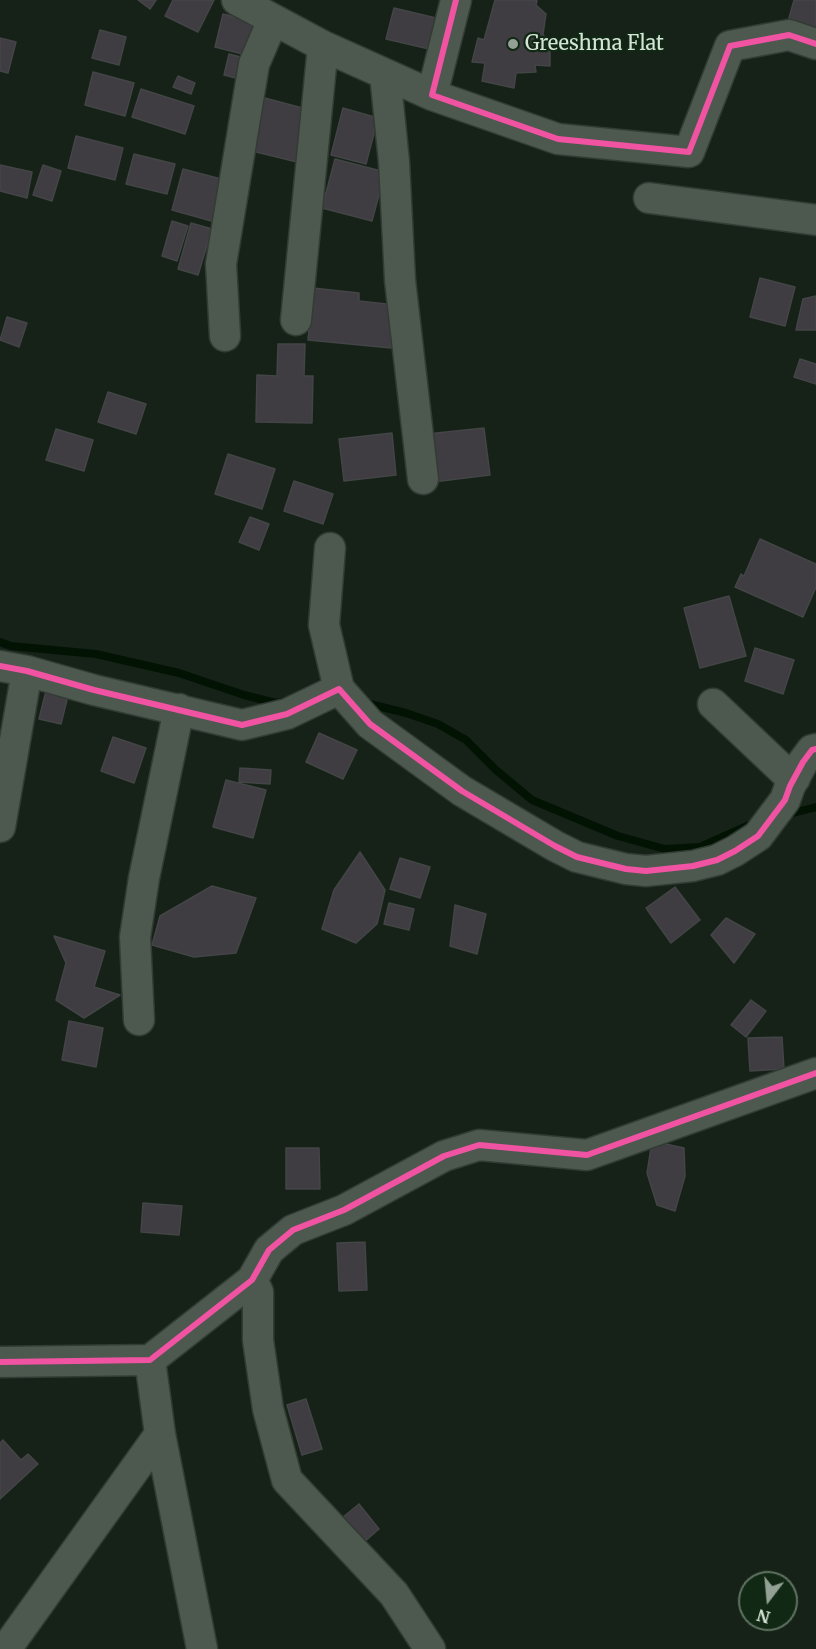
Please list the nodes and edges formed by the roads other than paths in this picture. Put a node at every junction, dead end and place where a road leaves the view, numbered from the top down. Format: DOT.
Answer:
graph roads {
  1 [pos="237,0"];
  2 [pos="456,0"];
  3 [pos="273,20"];
  4 [pos="816,44"];
  5 [pos="323,46"];
  6 [pos="385,74"];
  7 [pos="432,95"];
  8 [pos="649,198"];
  9 [pos="816,220"];
  10 [pos="296,320"];
  11 [pos="225,336"];
  12 [pos="423,479"];
  13 [pos="330,548"];
  14 [pos="14,668"];
  15 [pos="339,689"];
  16 [pos="713,704"];
  17 [pos="179,710"];
  18 [pos="816,749"];
  19 [pos="795,778"];
  20 [pos="0,827"];
  21 [pos="139,1020"];
  22 [pos="816,1073"];
  23 [pos="252,1280"];
  24 [pos="150,1360"];
  25 [pos="0,1362"];
  26 [pos="160,1434"];
  27 [pos="6,1649"];
  28 [pos="202,1649"];
  29 [pos="430,1649"];
  1 -- 3 [label="street"];
  2 -- 7 [label="street"];
  3 -- 5 [label="street"];
  3 -- 11 [label="street"];
  4 -- 7 [label="street"];
  5 -- 6 [label="street"];
  5 -- 10 [label="street"];
  6 -- 7 [label="street"];
  6 -- 12 [label="street"];
  8 -- 9 [label="street"];
  13 -- 15 [label="street"];
  14 -- 17 [label="street"];
  14 -- 20 [label="street"];
  15 -- 17 [label="street"];
  15 -- 19 [label="street"];
  16 -- 19 [label="street"];
  17 -- 21 [label="street"];
  18 -- 19 [label="street"];
  22 -- 23 [label="street"];
  23 -- 24 [label="street"];
  23 -- 29 [label="street"];
  24 -- 25 [label="street"];
  24 -- 26 [label="street"];
  26 -- 27 [label="street"];
  26 -- 28 [label="street"];
}
